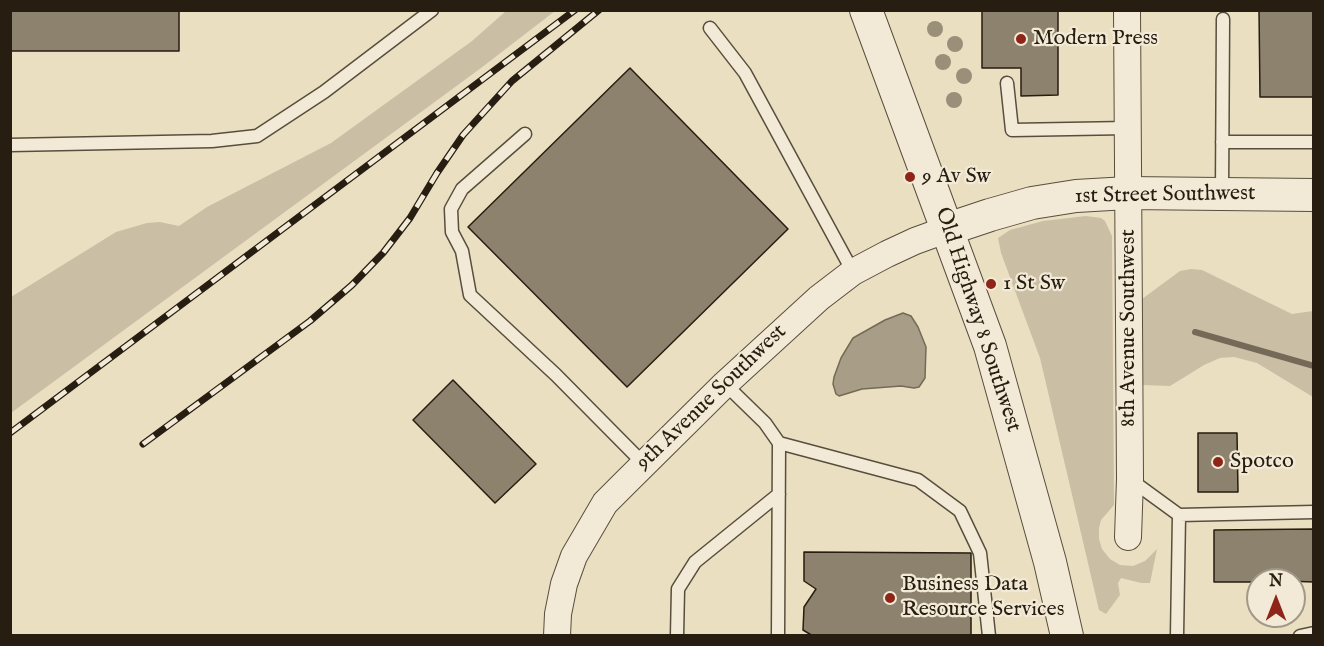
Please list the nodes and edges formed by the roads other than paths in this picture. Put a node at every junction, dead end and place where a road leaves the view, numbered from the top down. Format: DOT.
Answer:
graph roads {
  1 [pos="432,10"];
  2 [pos="866,10"];
  3 [pos="1127,10"];
  4 [pos="1223,20"];
  5 [pos="710,28"];
  6 [pos="1007,83"];
  7 [pos="1127,128"];
  8 [pos="525,134"];
  9 [pos="1222,142"];
  10 [pos="1314,142"];
  11 [pos="10,145"];
  12 [pos="1128,193"];
  13 [pos="1222,194"];
  14 [pos="1314,195"];
  15 [pos="948,229"];
  16 [pos="853,272"];
  17 [pos="725,384"];
  18 [pos="779,443"];
  19 [pos="644,464"];
  20 [pos="1130,479"];
  21 [pos="779,494"];
  22 [pos="1314,512"];
  23 [pos="1179,515"];
  24 [pos="1128,537"];
  25 [pos="1314,633"];
  26 [pos="557,636"];
  27 [pos="677,636"];
  28 [pos="778,636"];
  29 [pos="989,636"];
  30 [pos="1067,636"];
  31 [pos="1177,636"];
  32 [pos="1300,636"];
  1 -- 11 [label="lane"];
  2 -- 15 [label="street, Old Highway 8 Southwest"];
  3 -- 7 [label="street, 8th Avenue Southwest"];
  4 -- 9 [label="lane"];
  5 -- 16 [label="lane"];
  6 -- 7 [label="lane"];
  7 -- 12 [label="street, 8th Avenue Southwest"];
  8 -- 19 [label="lane"];
  9 -- 10 [label="lane"];
  9 -- 13 [label="lane"];
  12 -- 13 [label="street, 1st Street Southwest"];
  12 -- 15 [label="street, 1st Street Southwest"];
  12 -- 20 [label="street, 8th Avenue Southwest"];
  13 -- 14 [label="street, 1st Street Southwest"];
  15 -- 16 [label="street, 9th Avenue Southwest"];
  15 -- 30 [label="street, Old Highway 8 Southwest"];
  16 -- 17 [label="street, 9th Avenue Southwest"];
  17 -- 18 [label="lane"];
  17 -- 19 [label="street, 9th Avenue Southwest"];
  18 -- 21 [label="lane"];
  18 -- 29 [label="lane"];
  19 -- 26 [label="street, 9th Avenue Southwest"];
  20 -- 23 [label="lane"];
  20 -- 24 [label="street, 8th Avenue Southwest"];
  21 -- 27 [label="lane"];
  21 -- 28 [label="lane"];
  22 -- 23 [label="lane"];
  23 -- 31 [label="lane"];
  25 -- 32 [label="lane"];
}
